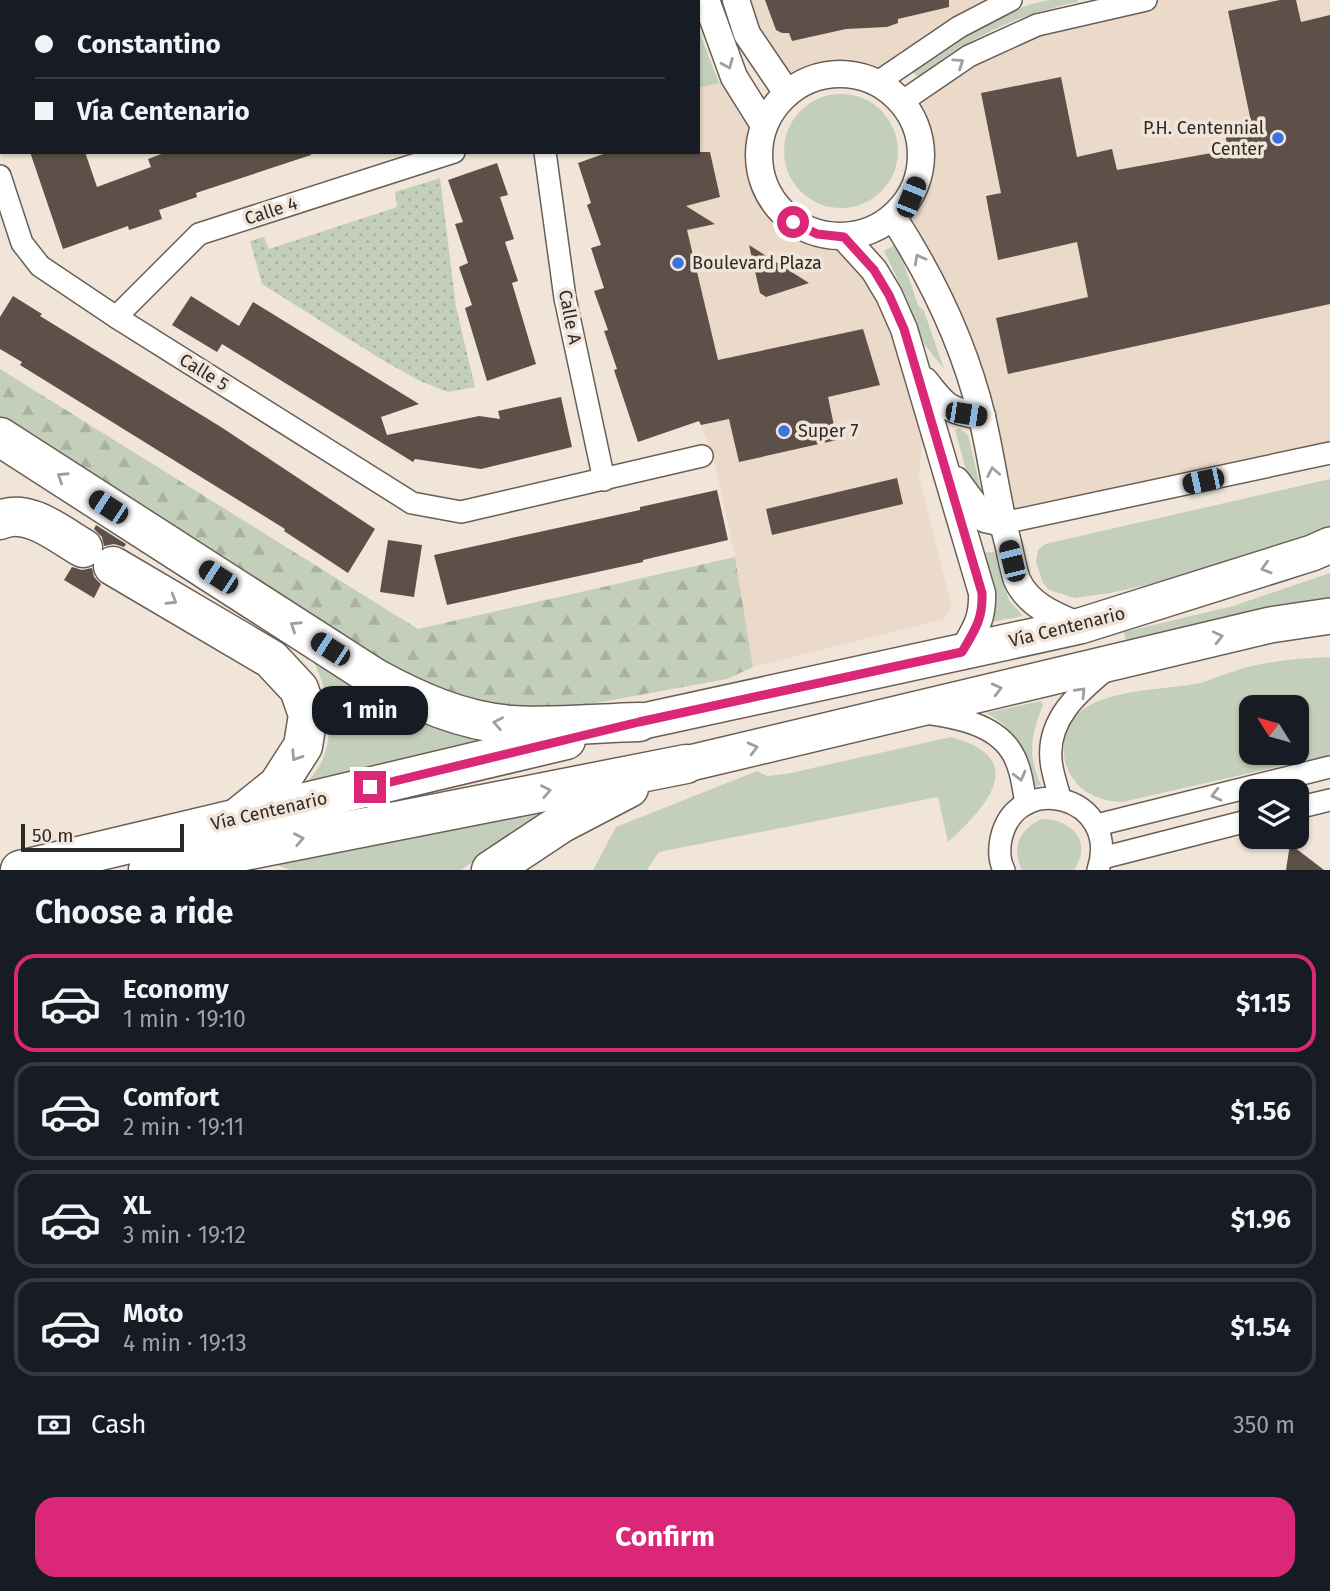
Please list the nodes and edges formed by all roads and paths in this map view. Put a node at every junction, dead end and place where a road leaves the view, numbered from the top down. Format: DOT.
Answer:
graph roads {
  1 [pos="706,0"];
  2 [pos="736,0"];
  3 [pos="1012,0"];
  4 [pos="1146,0"];
  5 [pos="1116,3"];
  6 [pos="878,82"];
  7 [pos="787,93"];
  8 [pos="903,101"];
  9 [pos="764,125"];
  10 [pos="448,154"];
  11 [pos="545,154"];
  12 [pos="0,176"];
  13 [pos="893,217"];
  14 [pos="844,237"];
  15 [pos="116,317"];
  16 [pos="919,374"];
  17 [pos="982,416"];
  18 [pos="0,437"];
  19 [pos="1330,453"];
  20 [pos="702,456"];
  21 [pos="945,464"];
  22 [pos="604,480"];
  23 [pos="0,520"];
  24 [pos="1003,523"];
  25 [pos="1330,545"];
  26 [pos="1330,616"];
  27 [pos="1080,626"];
  28 [pos="962,652"];
  29 [pos="1117,660"];
  30 [pos="907,711"];
  31 [pos="639,722"];
  32 [pos="686,764"];
  33 [pos="1330,767"];
  34 [pos="1060,798"];
  35 [pos="1330,800"];
  36 [pos="1026,804"];
  37 [pos="1309,805"];
  38 [pos="235,819"];
  39 [pos="1239,823"];
  40 [pos="1097,825"];
  41 [pos="208,857"];
  42 [pos="0,860"];
  43 [pos="1100,864"];
  44 [pos="3,870"];
  45 [pos="20,870"];
  46 [pos="148,870"];
  47 [pos="265,870"];
  48 [pos="491,870"];
  49 [pos="1003,870"];
  1 -- 9 [label="street, one-way"];
  2 -- 7 [label="street"];
  3 -- 6 [label="street"];
  4 -- 5 [label="street"];
  8 -- 5 [label="street, one-way"];
  6 -- 7 [label="street"];
  6 -- 8 [label="street"];
  7 -- 9 [label="street"];
  8 -- 13 [label="street"];
  9 -- 14 [label="street"];
  10 -- 15 [label="street, Calle 4"];
  11 -- 22 [label="street, Calle A"];
  12 -- 15 [label="street, Calle 5"];
  13 -- 14 [label="street"];
  17 -- 13 [label="street, one-way"];
  14 -- 16 [label="street"];
  15 -- 22 [label="street, Calle 5"];
  16 -- 17 [label="street"];
  16 -- 21 [label="street"];
  24 -- 17 [label="street, one-way"];
  31 -- 18 [label="highway, one-way"];
  19 -- 24 [label="street"];
  20 -- 22 [label="street"];
  21 -- 24 [label="street"];
  21 -- 28 [label="street"];
  23 -- 38 [label="highway, one-way"];
  24 -- 27 [label="street"];
  25 -- 27 [label="highway, Vía Centenario, one-way"];
  29 -- 26 [label="highway, Vía Centenario, one-way"];
  27 -- 28 [label="highway, Vía Centenario"];
  28 -- 31 [label="highway, Vía Centenario"];
  30 -- 29 [label="highway, Vía Centenario, one-way"];
  34 -- 29 [label="street, one-way"];
  32 -- 30 [label="highway, Vía Centenario, one-way"];
  30 -- 36 [label="street, one-way"];
  31 -- 38 [label="highway, Vía Centenario"];
  41 -- 32 [label="highway, Vía Centenario, one-way"];
  32 -- 48 [label="highway"];
  33 -- 40 [label="street, one-way"];
  34 -- 36 [label="street"];
  34 -- 40 [label="street"];
  35 -- 37 [label="street"];
  36 -- 49 [label="street"];
  38 -- 45 [label="highway, Vía Centenario"];
  39 -- 43 [label="street"];
  40 -- 43 [label="street"];
  41 -- 46 [label="highway, Vía Centenario"];
  41 -- 47 [label="highway"];
  42 -- 44 [label="highway"];
}
